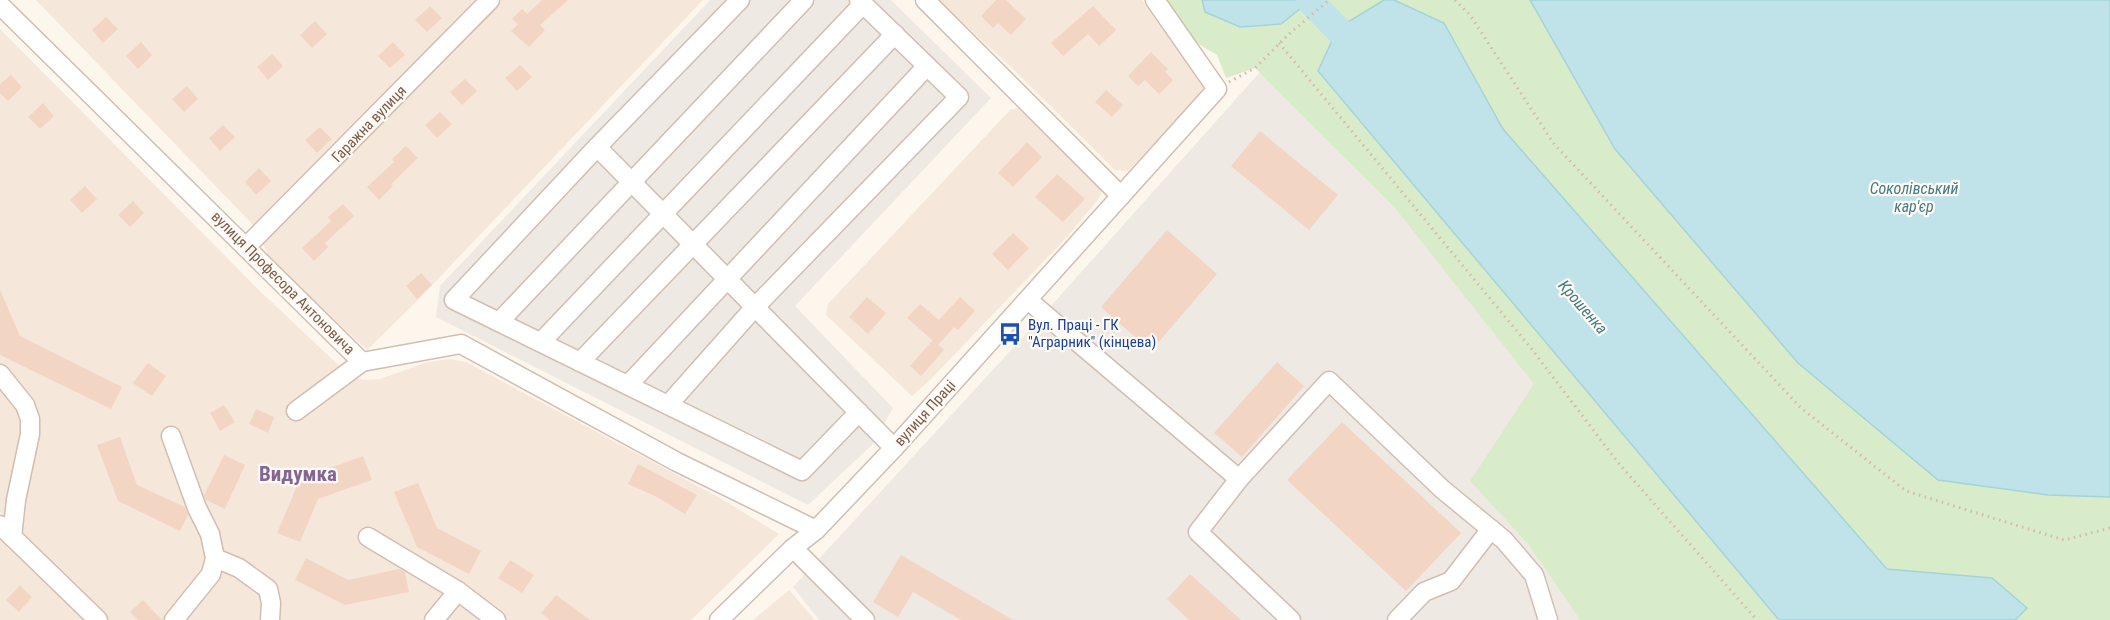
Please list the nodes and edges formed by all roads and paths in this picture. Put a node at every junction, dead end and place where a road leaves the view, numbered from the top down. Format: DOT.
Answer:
graph roads {
  1 [pos="490,0"];
  2 [pos="740,0"];
  3 [pos="804,0"];
  4 [pos="925,0"];
  5 [pos="1155,0"];
  6 [pos="1329,0"];
  7 [pos="1455,0"];
  8 [pos="861,2"];
  9 [pos="0,5"];
  10 [pos="895,34"];
  11 [pos="1280,43"];
  12 [pos="927,66"];
  13 [pos="1217,89"];
  14 [pos="597,147"];
  15 [pos="630,181"];
  16 [pos="1121,196"];
  17 [pos="661,212"];
  18 [pos="694,245"];
  19 [pos="247,246"];
  20 [pos="727,279"];
  21 [pos="1028,300"];
  22 [pos="755,307"];
  23 [pos="499,322"];
  24 [pos="541,342"];
  25 [pos="362,362"];
  26 [pos="580,362"];
  27 [pos="0,374"];
  28 [pos="627,385"];
  29 [pos="668,405"];
  30 [pos="296,411"];
  31 [pos="859,412"];
  32 [pos="171,436"];
  33 [pos="894,448"];
  34 [pos="1239,479"];
  35 [pos="2110,528"];
  36 [pos="1491,529"];
  37 [pos="816,530"];
  38 [pos="6,531"];
  39 [pos="368,537"];
  40 [pos="793,548"];
  41 [pos="215,558"];
  42 [pos="458,591"];
  43 [pos="98,620"];
  44 [pos="174,620"];
  45 [pos="270,620"];
  46 [pos="434,620"];
  47 [pos="496,620"];
  48 [pos="719,620"];
  49 [pos="865,620"];
  50 [pos="1292,620"];
  51 [pos="1396,620"];
  52 [pos="1548,620"];
  53 [pos="1757,620"];
  1 -- 19 [label="street, Гаражна вулиця"];
  2 -- 14 [label="street"];
  3 -- 15 [label="street"];
  4 -- 16 [label="street"];
  5 -- 13 [label="street"];
  6 -- 11 [label="path"];
  7 -- 35 [label="path"];
  8 -- 10 [label="street"];
  8 -- 17 [label="street"];
  9 -- 19 [label="street, вулиця Професора Антоновича"];
  10 -- 12 [label="street"];
  10 -- 18 [label="street"];
  11 -- 13 [label="path"];
  11 -- 53 [label="path"];
  12 -- 20 [label="street"];
  12 -- 22 [label="street"];
  13 -- 16 [label="street, вулиця Праці"];
  14 -- 15 [label="street"];
  14 -- 23 [label="street"];
  15 -- 17 [label="street"];
  15 -- 23 [label="street"];
  16 -- 21 [label="street, вулиця Праці"];
  17 -- 18 [label="street"];
  17 -- 24 [label="street"];
  18 -- 20 [label="street"];
  18 -- 26 [label="street"];
  19 -- 25 [label="street, вулиця Професора Антоновича"];
  20 -- 22 [label="street"];
  20 -- 28 [label="street"];
  21 -- 33 [label="street, вулиця Праці"];
  21 -- 34 [label="street"];
  22 -- 29 [label="street"];
  22 -- 31 [label="street"];
  23 -- 24 [label="street"];
  24 -- 26 [label="street"];
  25 -- 30 [label="street"];
  25 -- 37 [label="street, вулиця Професора Антоновича"];
  26 -- 28 [label="street"];
  27 -- 38 [label="street"];
  28 -- 29 [label="street"];
  29 -- 31 [label="street"];
  31 -- 33 [label="street"];
  32 -- 41 [label="street"];
  33 -- 37 [label="street, вулиця Праці"];
  34 -- 36 [label="street"];
  34 -- 50 [label="street"];
  36 -- 51 [label="street"];
  36 -- 52 [label="street"];
  37 -- 40 [label="street, вулиця Праці"];
  38 -- 43 [label="street"];
  39 -- 42 [label="street"];
  40 -- 48 [label="street, вулиця Праці"];
  40 -- 49 [label="street"];
  41 -- 44 [label="street"];
  41 -- 45 [label="street"];
  42 -- 46 [label="street"];
  42 -- 47 [label="street"];
}
